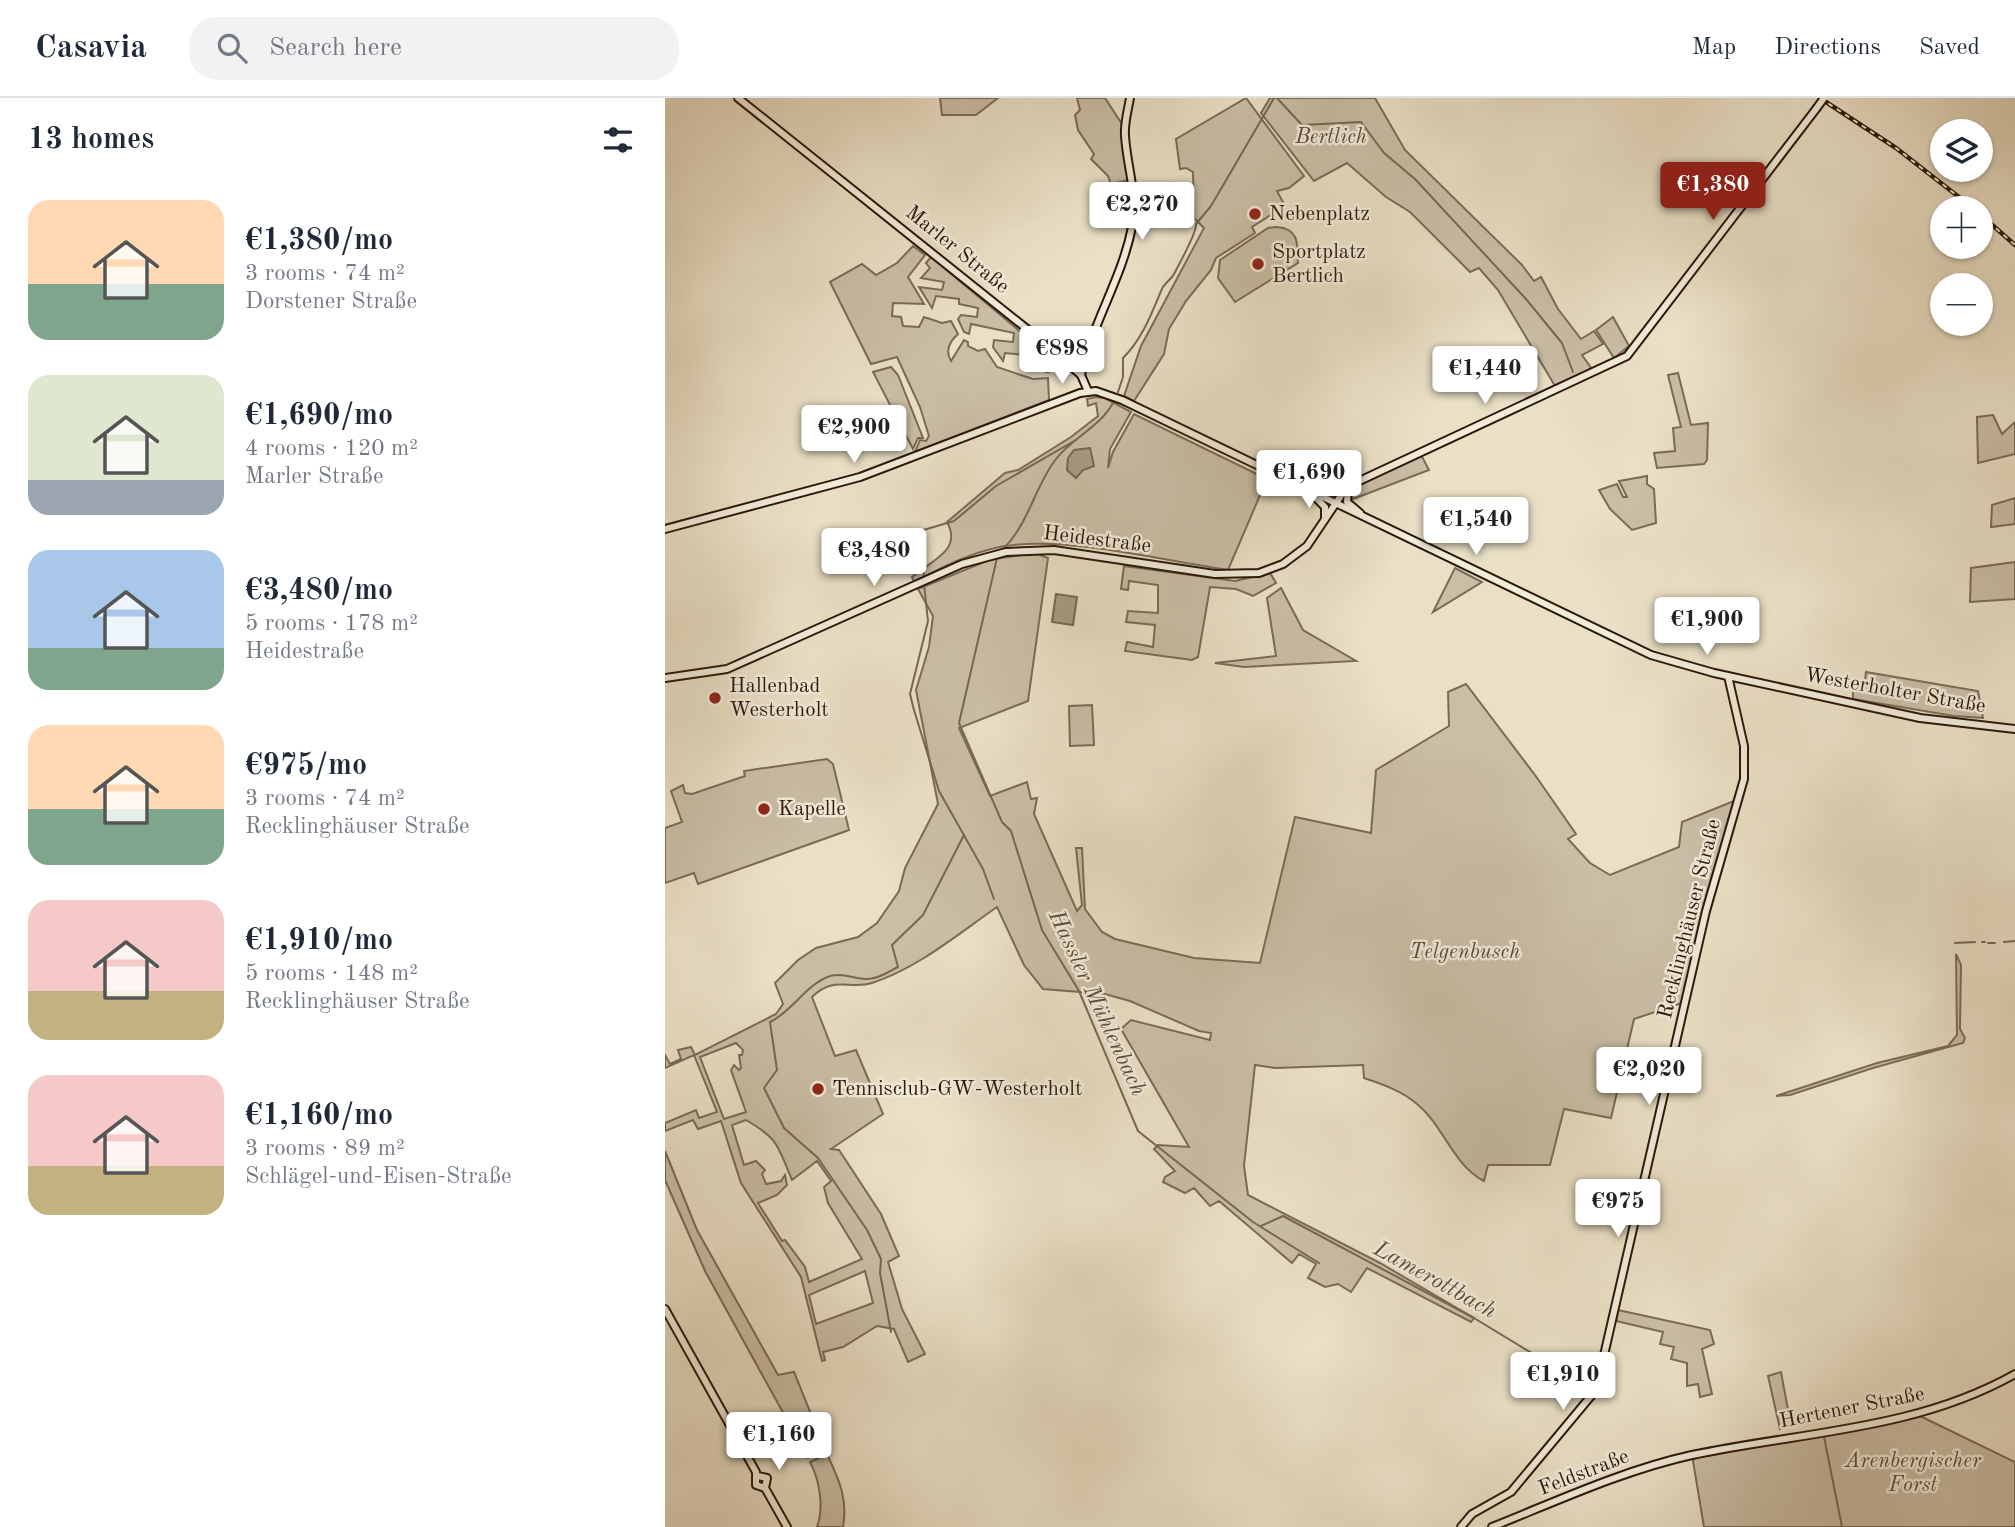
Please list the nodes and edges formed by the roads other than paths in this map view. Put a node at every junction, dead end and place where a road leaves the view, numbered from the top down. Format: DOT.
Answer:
graph roads {
  1 [pos="738,98"];
  2 [pos="1130,98"];
  3 [pos="1824,98"];
  4 [pos="1081,375"];
  5 [pos="1088,391"];
  6 [pos="1355,483"];
  7 [pos="1300,488"];
  8 [pos="1336,505"];
  9 [pos="1370,521"];
  10 [pos="665,529"];
  11 [pos="1318,534"];
  12 [pos="1728,676"];
  13 [pos="665,678"];
  14 [pos="2015,729"];
  15 [pos="665,1309"];
  16 [pos="2015,1374"];
  17 [pos="1690,1456"];
  18 [pos="787,1527"];
  19 [pos="1461,1527"];
  20 [pos="1492,1527"];
  1 -- 4 [label="main road, Marler Straße"];
  2 -- 4 [label="main road"];
  3 -- 6 [label="main road, bridge"];
  4 -- 5 [label="main road, Marler Straße"];
  5 -- 7 [label="main road"];
  5 -- 10 [label="main road"];
  6 -- 8 [label="main road, Heidestraße"];
  6 -- 9 [label="main road"];
  7 -- 8 [label="main road"];
  7 -- 11 [label="main road"];
  8 -- 9 [label="main road"];
  8 -- 11 [label="main road, Heidestraße"];
  9 -- 12 [label="main road"];
  11 -- 13 [label="main road, Heidestraße"];
  12 -- 14 [label="main road, Westerholter Straße"];
  12 -- 19 [label="main road, Recklinghäuser Straße"];
  15 -- 18 [label="main road"];
  16 -- 17 [label="main road, Hertener Straße"];
  17 -- 20 [label="main road, Feldstraße"];
}
